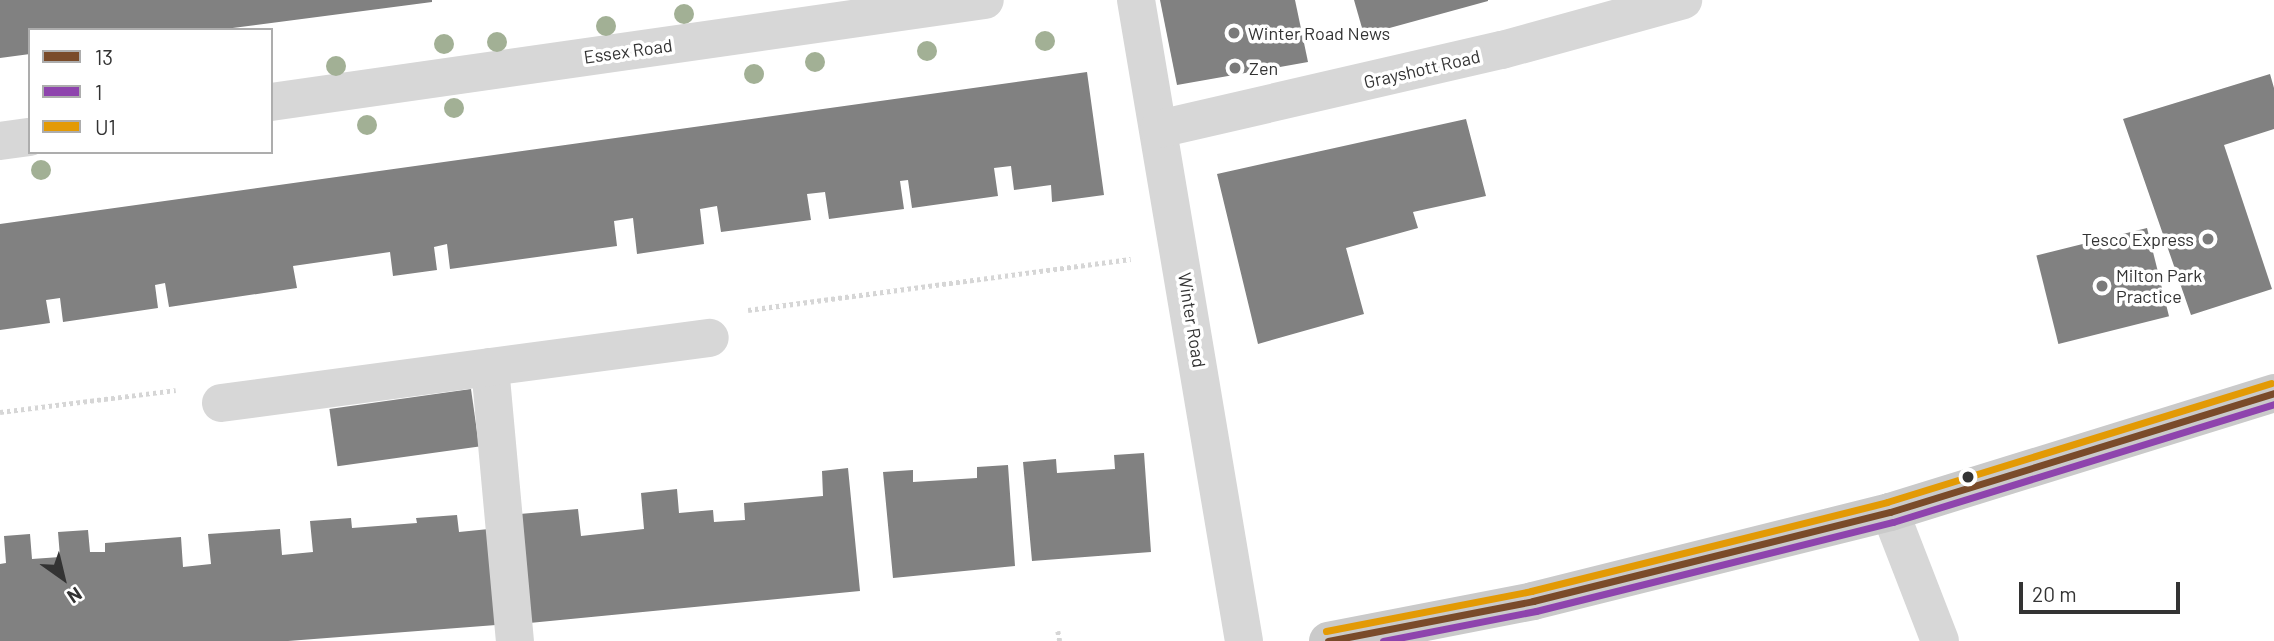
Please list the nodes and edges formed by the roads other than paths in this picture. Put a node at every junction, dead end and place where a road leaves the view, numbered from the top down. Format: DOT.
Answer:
graph roads {
  1 [pos="985,0"];
  2 [pos="1136,0"];
  3 [pos="1683,0"];
  4 [pos="273,102"];
  5 [pos="1158,129"];
  6 [pos="28,137"];
  7 [pos="0,141"];
  8 [pos="710,338"];
  9 [pos="490,367"];
  10 [pos="2274,393"];
  11 [pos="221,403"];
  12 [pos="1890,512"];
  13 [pos="514,641"];
  14 [pos="1244,641"];
  15 [pos="1328,641"];
  16 [pos="1940,641"];
  1 -- 4 [label="street, Essex Road"];
  2 -- 5 [label="street, Winter Road"];
  3 -- 5 [label="street, Grayshott Road"];
  5 -- 14 [label="street, Winter Road"];
  6 -- 7 [label="street"];
  8 -- 9 [label="street"];
  9 -- 11 [label="street"];
  9 -- 13 [label="street"];
  10 -- 12 [label="main road"];
  12 -- 15 [label="main road"];
  12 -- 16 [label="street"];
}
